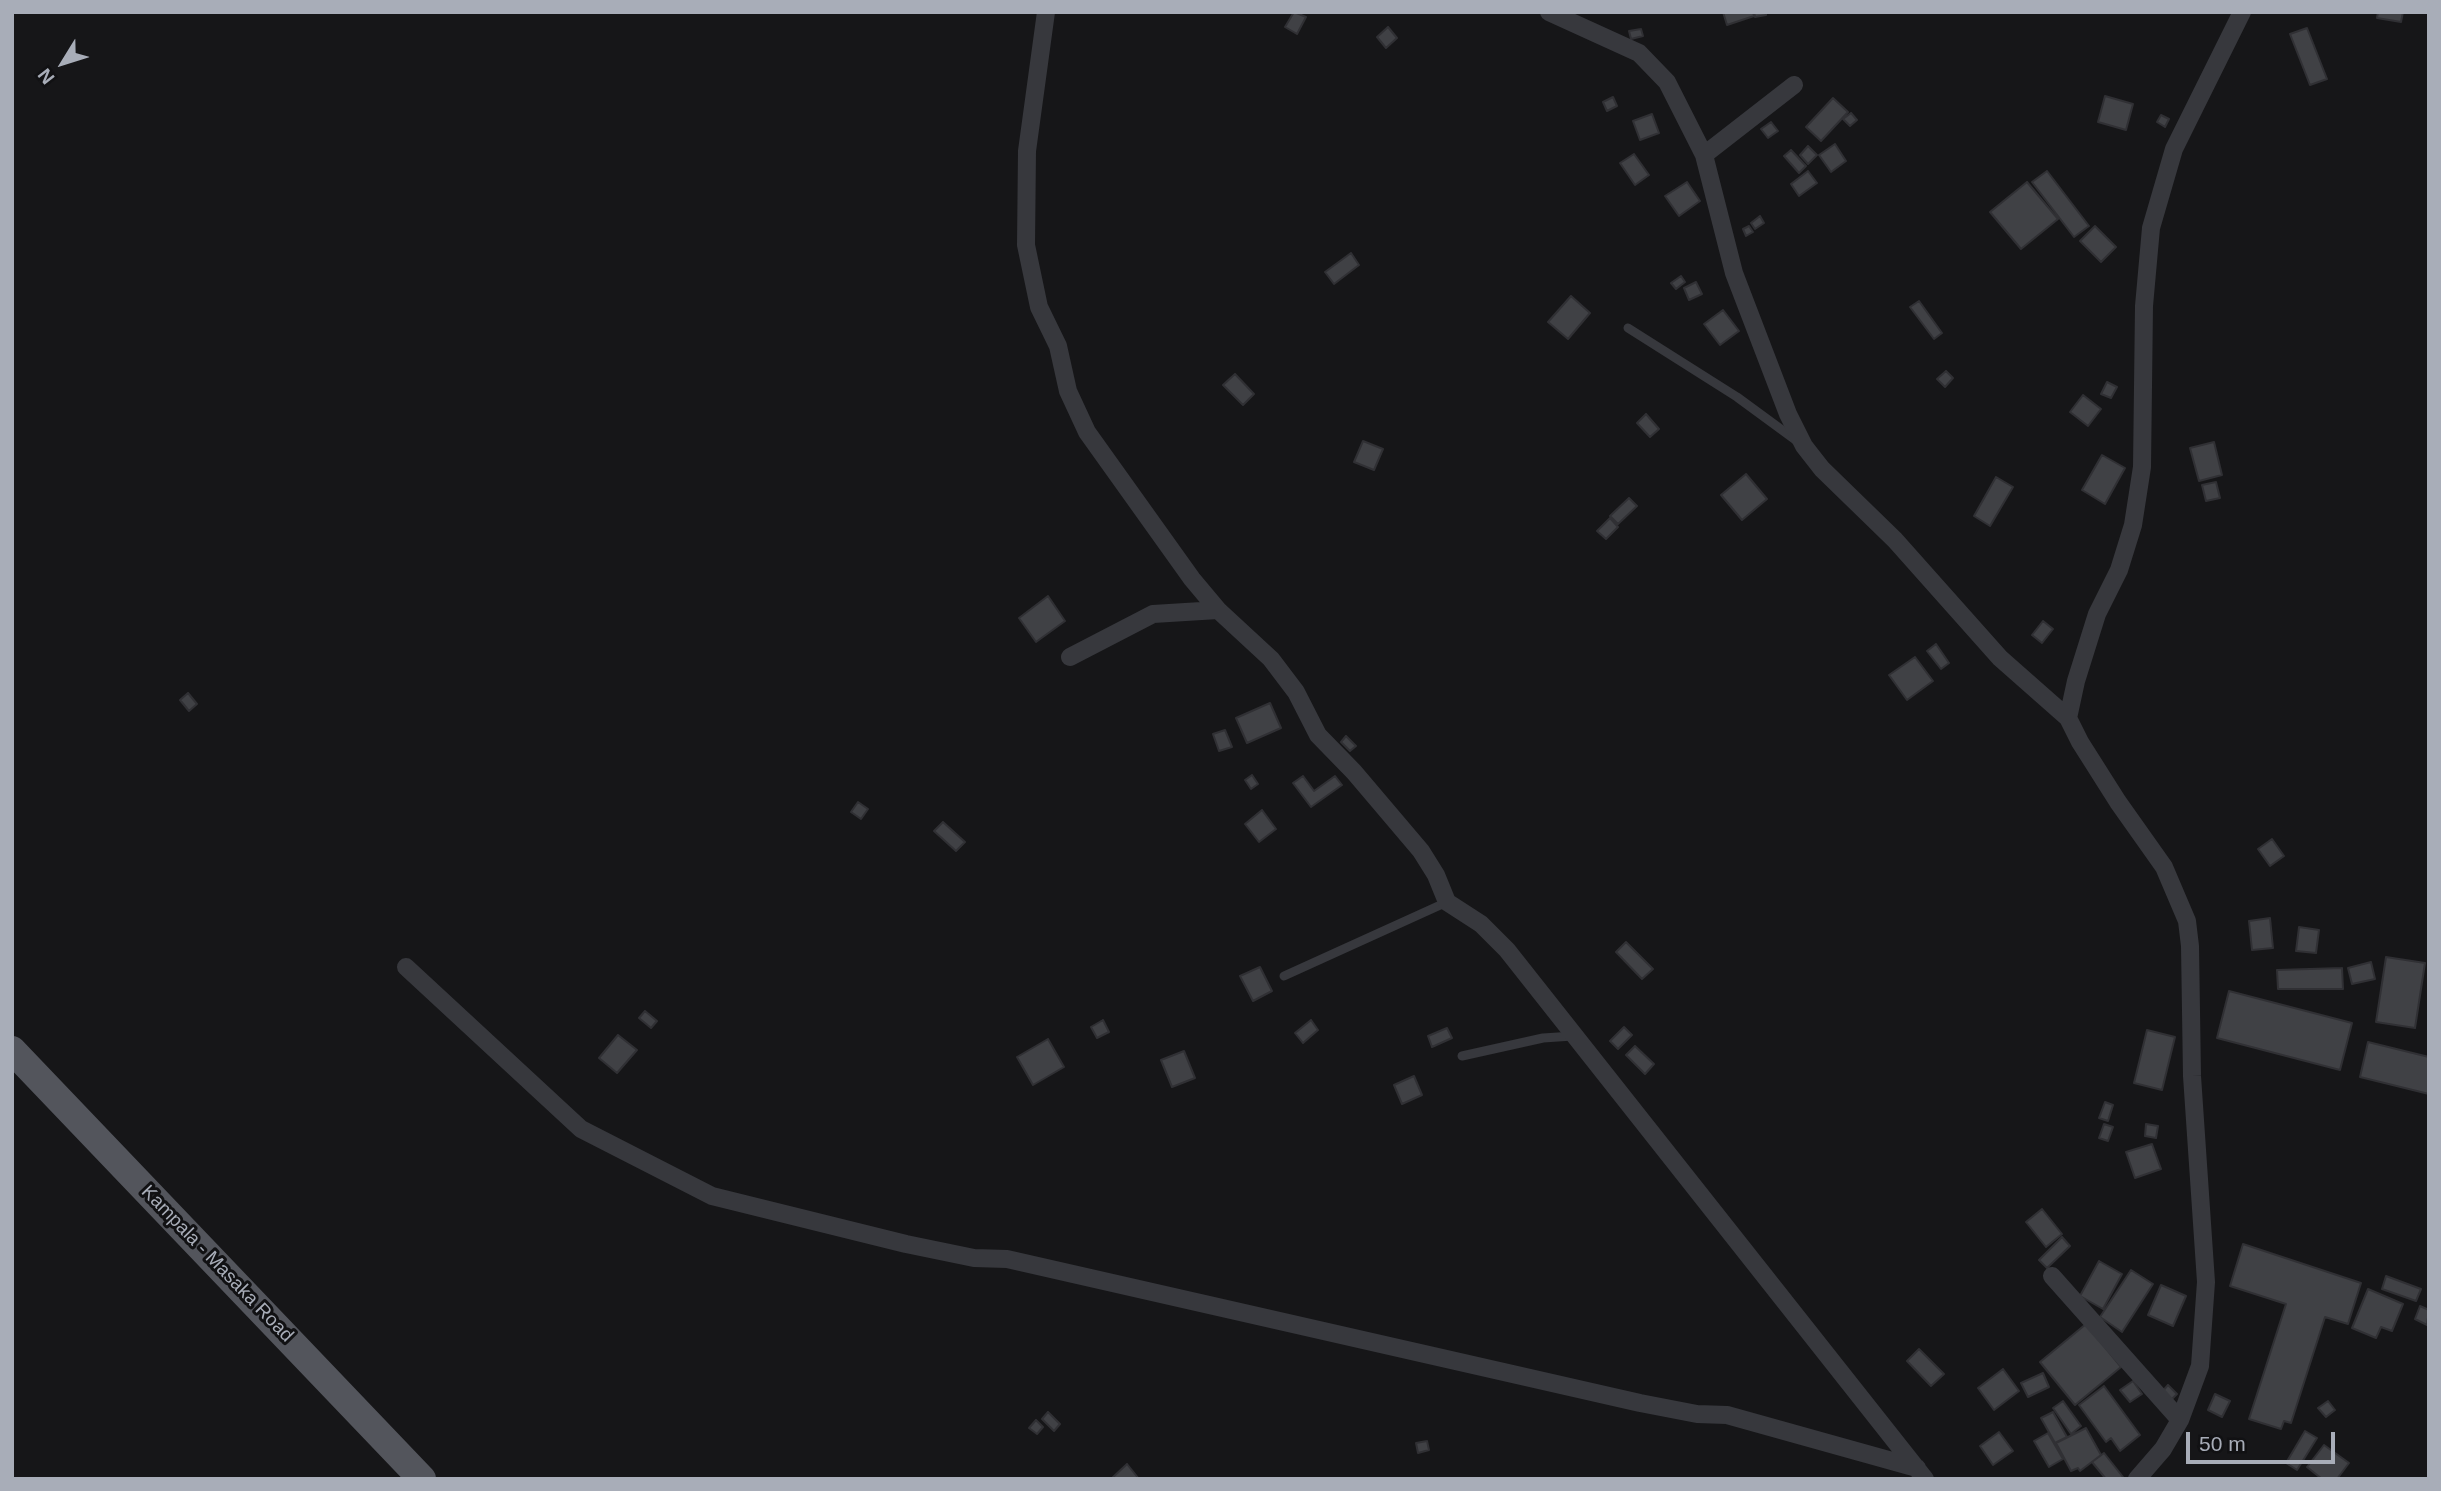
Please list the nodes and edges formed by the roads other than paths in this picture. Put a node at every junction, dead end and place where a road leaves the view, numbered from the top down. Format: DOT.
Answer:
graph roads {
  1 [pos="1046,12"];
  2 [pos="1549,12"];
  3 [pos="2242,12"];
  4 [pos="1794,85"];
  5 [pos="1704,155"];
  6 [pos="1628,328"];
  7 [pos="1804,446"];
  8 [pos="1218,610"];
  9 [pos="1070,657"];
  10 [pos="2068,718"];
  11 [pos="1447,902"];
  12 [pos="405,967"];
  13 [pos="1284,976"];
  14 [pos="1573,1036"];
  15 [pos="12,1050"];
  16 [pos="1462,1056"];
  17 [pos="2052,1276"];
  18 [pos="2180,1420"];
  19 [pos="1921,1473"];
  20 [pos="422,1479"];
  21 [pos="2137,1479"];
  1 -- 8 [label="street"];
  2 -- 5 [label="street"];
  3 -- 10 [label="street"];
  4 -- 5 [label="street"];
  5 -- 7 [label="street"];
  6 -- 7 [label="lane"];
  7 -- 10 [label="street"];
  8 -- 9 [label="street"];
  8 -- 11 [label="street"];
  10 -- 18 [label="street"];
  11 -- 13 [label="lane"];
  11 -- 14 [label="street"];
  12 -- 19 [label="street"];
  14 -- 16 [label="lane"];
  14 -- 19 [label="street"];
  15 -- 20 [label="main road, Kampala - Masaka Road"];
  17 -- 18 [label="street"];
  18 -- 21 [label="street"];
}
